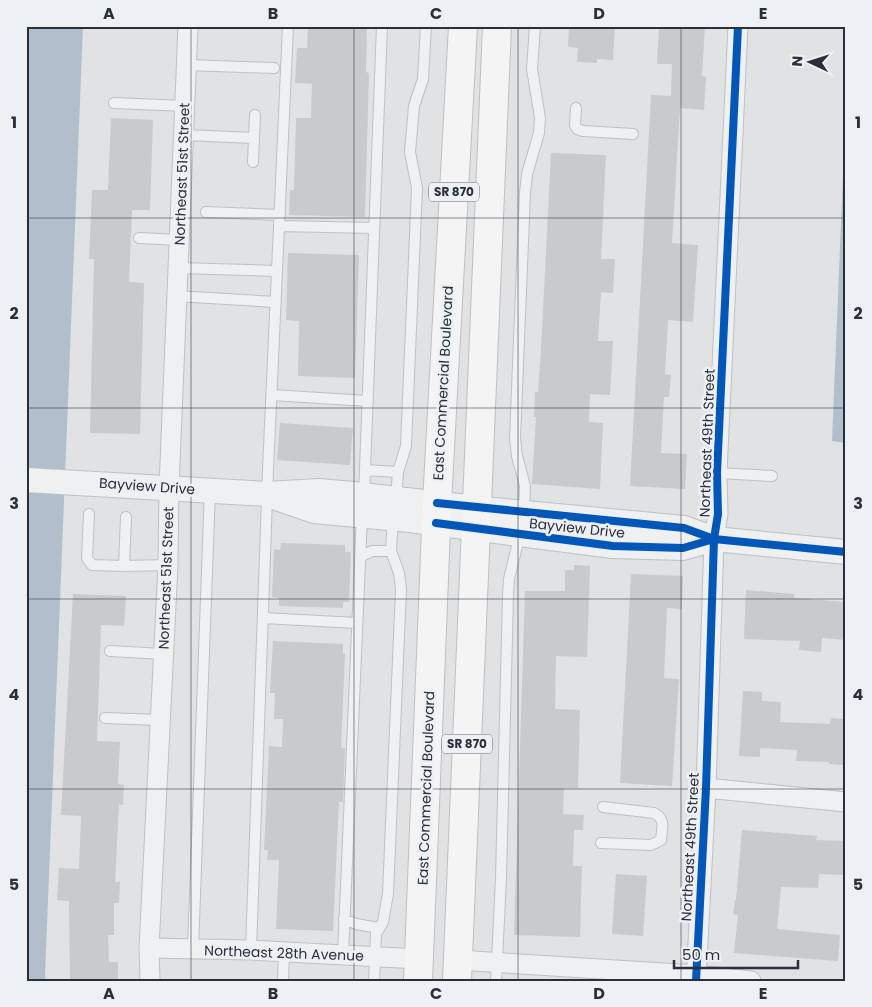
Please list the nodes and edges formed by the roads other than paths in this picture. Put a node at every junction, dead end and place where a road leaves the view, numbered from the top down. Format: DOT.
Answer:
graph roads {
  1 [pos="188,26"];
  2 [pos="288,26"];
  3 [pos="382,26"];
  4 [pos="426,26"];
  5 [pos="463,26"];
  6 [pos="497,26"];
  7 [pos="535,26"];
  8 [pos="738,26"];
  9 [pos="187,65"];
  10 [pos="274,68"];
  11 [pos="459,95"];
  12 [pos="114,103"];
  13 [pos="185,106"];
  14 [pos="576,108"];
  15 [pos="255,116"];
  16 [pos="492,130"];
  17 [pos="457,132"];
  18 [pos="632,134"];
  19 [pos="185,135"];
  20 [pos="254,138"];
  21 [pos="254,162"];
  22 [pos="490,177"];
  23 [pos="206,212"];
  24 [pos="280,221"];
  25 [pos="374,228"];
  26 [pos="139,238"];
  27 [pos="180,240"];
  28 [pos="178,268"];
  29 [pos="277,271"];
  30 [pos="176,296"];
  31 [pos="276,302"];
  32 [pos="272,395"];
  33 [pos="368,400"];
  34 [pos="365,470"];
  35 [pos="398,472"];
  36 [pos="717,473"];
  37 [pos="772,476"];
  38 [pos="26,480"];
  39 [pos="169,488"];
  40 [pos="210,490"];
  41 [pos="268,494"];
  42 [pos="363,505"];
  43 [pos="394,509"];
  44 [pos="436,513"];
  45 [pos="89,514"];
  46 [pos="126,517"];
  47 [pos="477,518"];
  48 [pos="522,524"];
  49 [pos="714,539"];
  50 [pos="391,551"];
  51 [pos="846,552"];
  52 [pos="360,557"];
  53 [pos="168,565"];
  54 [pos="124,566"];
  55 [pos="263,618"];
  56 [pos="357,623"];
  57 [pos="110,651"];
  58 [pos="164,654"];
  59 [pos="105,718"];
  60 [pos="161,720"];
  61 [pos="706,788"];
  62 [pos="846,802"];
  63 [pos="603,807"];
  64 [pos="601,843"];
  65 [pos="344,919"];
  66 [pos="379,928"];
  67 [pos="149,948"];
  68 [pos="194,949"];
  69 [pos="251,950"];
  70 [pos="284,952"];
  71 [pos="343,955"];
  72 [pos="375,956"];
  73 [pos="419,970"];
  74 [pos="497,972"];
  75 [pos="452,974"];
  76 [pos="696,978"];
  77 [pos="150,981"];
  78 [pos="283,981"];
  79 [pos="374,981"];
  80 [pos="751,981"];
  1 -- 9 [label="street, Northeast 51st Street"];
  2 -- 24 [label="lane"];
  3 -- 25 [label="lane"];
  4 -- 35 [label="lane"];
  5 -- 11 [label="main road, East Commercial Boulevard / SR 870"];
  6 -- 16 [label="main road, SR 870"];
  7 -- 48 [label="lane"];
  8 -- 36 [label="street, Northeast 49th Street"];
  9 -- 10 [label="lane"];
  9 -- 13 [label="street, Northeast 51st Street"];
  11 -- 16 [label="main road"];
  11 -- 17 [label="main road, East Commercial Boulevard / SR 870"];
  12 -- 13 [label="lane"];
  13 -- 19 [label="street, Northeast 51st Street"];
  14 -- 18 [label="lane"];
  15 -- 20 [label="lane"];
  16 -- 22 [label="main road, SR 870"];
  17 -- 22 [label="main road"];
  17 -- 44 [label="main road, East Commercial Boulevard / SR 870"];
  19 -- 20 [label="lane"];
  19 -- 27 [label="street, Northeast 51st Street"];
  20 -- 21 [label="lane"];
  22 -- 47 [label="main road, SR 870"];
  23 -- 24 [label="lane"];
  24 -- 25 [label="lane"];
  24 -- 29 [label="lane"];
  25 -- 33 [label="lane"];
  26 -- 27 [label="lane"];
  27 -- 28 [label="street, Northeast 51st Street"];
  28 -- 29 [label="lane"];
  28 -- 30 [label="street, Northeast 51st Street"];
  29 -- 31 [label="lane"];
  30 -- 31 [label="lane"];
  30 -- 39 [label="street, Northeast 51st Street"];
  31 -- 32 [label="lane"];
  32 -- 33 [label="lane"];
  32 -- 41 [label="lane"];
  33 -- 34 [label="lane"];
  34 -- 35 [label="lane"];
  34 -- 42 [label="lane"];
  35 -- 43 [label="lane"];
  36 -- 37 [label="lane"];
  36 -- 49 [label="street, Northeast 49th Street"];
  38 -- 39 [label="street, Bayview Drive"];
  39 -- 40 [label="street, Bayview Drive"];
  39 -- 53 [label="street, Northeast 51st Street"];
  40 -- 41 [label="street, Bayview Drive"];
  40 -- 68 [label="lane"];
  41 -- 42 [label="street, Bayview Drive"];
  41 -- 55 [label="lane"];
  42 -- 43 [label="street, Bayview Drive"];
  42 -- 52 [label="lane"];
  43 -- 44 [label="street, Bayview Drive"];
  43 -- 50 [label="lane"];
  44 -- 47 [label="street, Bayview Drive"];
  44 -- 73 [label="main road, East Commercial Boulevard / SR 870"];
  45 -- 54 [label="lane"];
  46 -- 54 [label="lane"];
  47 -- 48 [label="street, Bayview Drive"];
  47 -- 75 [label="main road, SR 870"];
  48 -- 49 [label="street, Bayview Drive"];
  48 -- 74 [label="lane"];
  49 -- 51 [label="street, Bayview Drive"];
  49 -- 61 [label="street, Northeast 49th Street"];
  50 -- 52 [label="lane"];
  50 -- 66 [label="lane"];
  52 -- 56 [label="lane"];
  53 -- 54 [label="lane"];
  53 -- 58 [label="street, Northeast 51st Street"];
  55 -- 56 [label="lane"];
  55 -- 69 [label="lane"];
  56 -- 65 [label="lane"];
  57 -- 58 [label="lane"];
  58 -- 60 [label="street, Northeast 51st Street"];
  59 -- 60 [label="lane"];
  60 -- 67 [label="street, Northeast 51st Street"];
  61 -- 62 [label="street"];
  61 -- 76 [label="street, Northeast 49th Street"];
  63 -- 64 [label="lane"];
  65 -- 66 [label="lane"];
  65 -- 71 [label="lane"];
  66 -- 72 [label="lane"];
  67 -- 68 [label="street, Northeast 28th Avenue"];
  67 -- 77 [label="street, Northeast 51st Street"];
  68 -- 69 [label="street, Northeast 28th Avenue"];
  69 -- 70 [label="street, Northeast 28th Avenue"];
  70 -- 71 [label="street, Northeast 28th Avenue"];
  70 -- 78 [label="lane"];
  71 -- 72 [label="street, Northeast 28th Avenue"];
  72 -- 73 [label="street, Northeast 28th Avenue"];
  72 -- 79 [label="lane"];
  73 -- 75 [label="main road"];
  74 -- 75 [label="street"];
  74 -- 76 [label="street"];
  76 -- 80 [label="street"];
}
